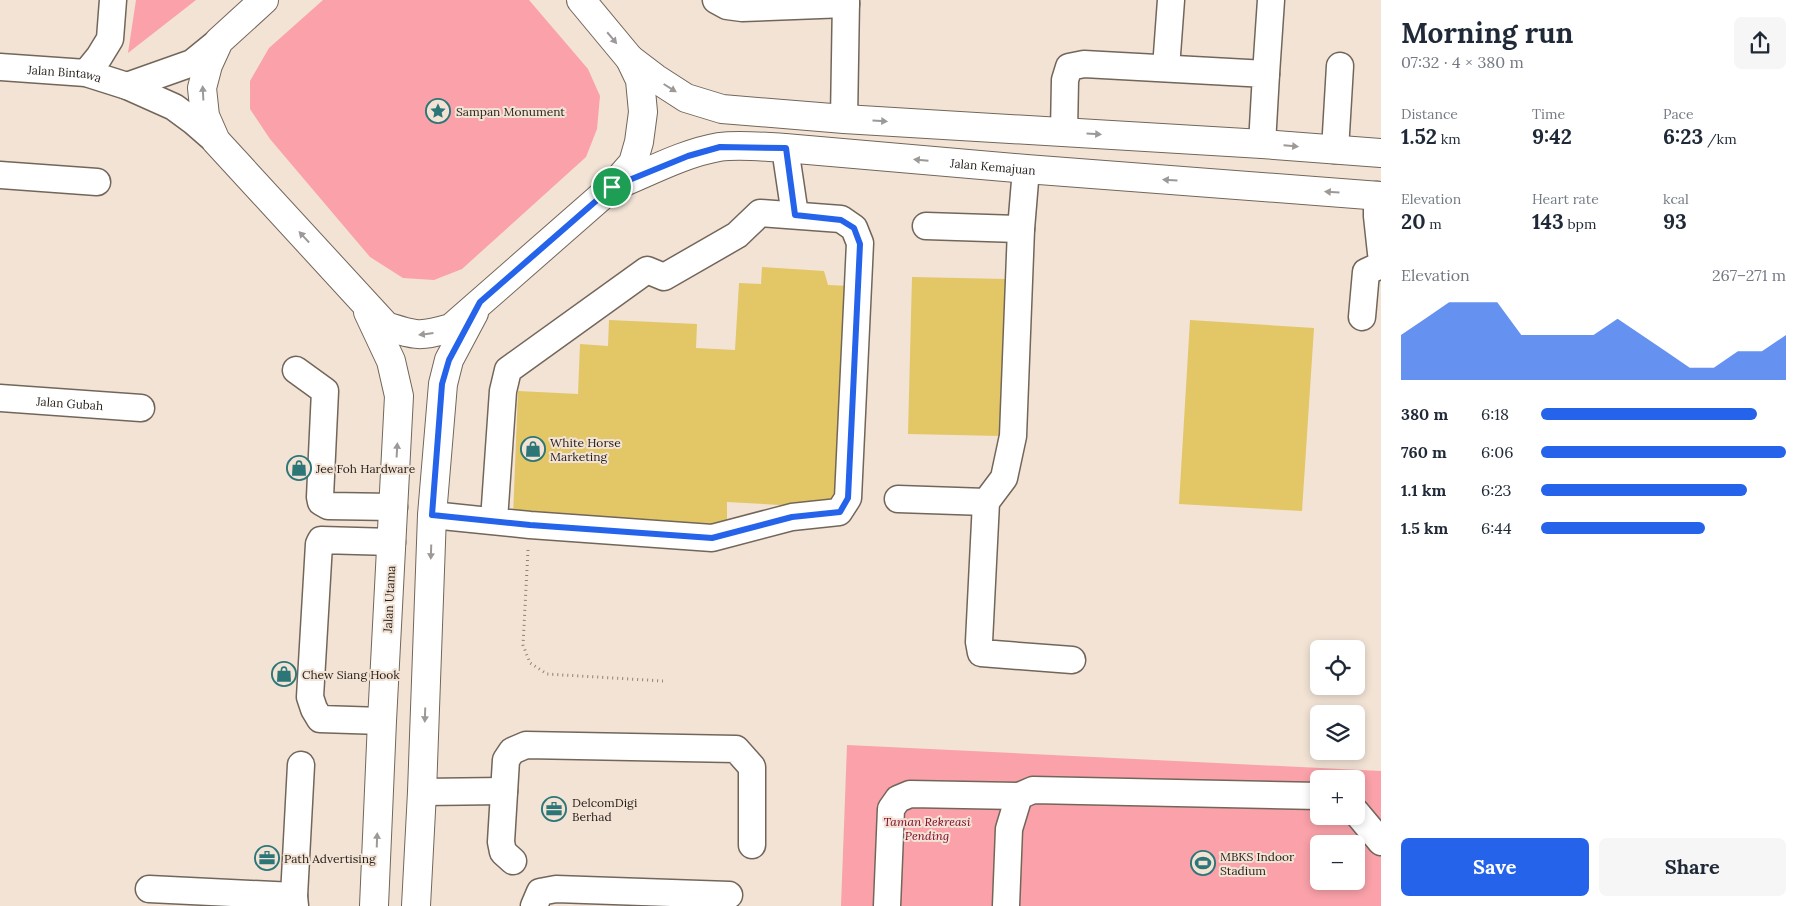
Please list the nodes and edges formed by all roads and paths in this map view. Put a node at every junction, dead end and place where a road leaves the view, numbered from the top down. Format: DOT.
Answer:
graph roads {
  1 [pos="113,0"];
  2 [pos="264,0"];
  3 [pos="581,0"];
  4 [pos="716,0"];
  5 [pos="1171,0"];
  6 [pos="1271,0"];
  7 [pos="846,2"];
  8 [pos="796,3"];
  9 [pos="219,41"];
  10 [pos="630,59"];
  11 [pos="1340,66"];
  12 [pos="0,67"];
  13 [pos="1166,68"];
  14 [pos="86,74"];
  15 [pos="1266,74"];
  16 [pos="127,86"];
  17 [pos="844,119"];
  18 [pos="1064,132"];
  19 [pos="216,141"];
  20 [pos="1262,144"];
  21 [pos="786,148"];
  22 [pos="1336,150"];
  23 [pos="1381,154"];
  24 [pos="1026,169"];
  25 [pos="0,175"];
  26 [pos="97,182"];
  27 [pos="612,187"];
  28 [pos="1379,196"];
  29 [pos="795,215"];
  30 [pos="926,226"];
  31 [pos="1021,229"];
  32 [pos="1381,253"];
  33 [pos="1381,265"];
  34 [pos="362,300"];
  35 [pos="480,302"];
  36 [pos="1362,317"];
  37 [pos="296,370"];
  38 [pos="0,398"];
  39 [pos="140,408"];
  40 [pos="898,499"];
  41 [pos="986,502"];
  42 [pos="394,507"];
  43 [pos="432,515"];
  44 [pos="494,520"];
  45 [pos="530,525"];
  46 [pos="392,542"];
  47 [pos="1072,660"];
  48 [pos="663,681"];
  49 [pos="382,721"];
  50 [pos="301,765"];
  51 [pos="504,791"];
  52 [pos="422,792"];
  53 [pos="1019,796"];
  54 [pos="1310,796"];
  55 [pos="1365,812"];
  56 [pos="1381,812"];
  57 [pos="1365,823"];
  58 [pos="1381,842"];
  59 [pos="752,845"];
  60 [pos="513,861"];
  61 [pos="149,889"];
  62 [pos="729,895"];
  63 [pos="295,901"];
  64 [pos="374,906"];
  65 [pos="416,906"];
  66 [pos="534,906"];
  67 [pos="887,906"];
  68 [pos="1006,906"];
  1 -- 14 [label="street"];
  2 -- 9 [label="main road"];
  3 -- 10 [label="main road, one-way"];
  4 -- 8 [label="street"];
  5 -- 13 [label="street"];
  6 -- 15 [label="street"];
  7 -- 8 [label="street"];
  7 -- 17 [label="street"];
  9 -- 16 [label="street"];
  19 -- 9 [label="main road, one-way"];
  10 -- 17 [label="main road, one-way"];
  10 -- 27 [label="main road"];
  11 -- 22 [label="street"];
  12 -- 14 [label="street, Jalan Bintawa"];
  13 -- 15 [label="street"];
  13 -- 18 [label="street"];
  14 -- 16 [label="street, Jalan Bintawa"];
  15 -- 20 [label="street"];
  16 -- 19 [label="street, Jalan Bintawa"];
  17 -- 18 [label="main road, one-way"];
  18 -- 20 [label="main road, one-way"];
  34 -- 19 [label="main road, one-way"];
  20 -- 22 [label="main road, one-way"];
  24 -- 21 [label="main road, Jalan Kemajuan, one-way"];
  21 -- 27 [label="main road, Jalan Kemajuan"];
  21 -- 29 [label="street"];
  22 -- 23 [label="main road"];
  28 -- 24 [label="main road, Jalan Kemajuan, one-way"];
  24 -- 31 [label="street"];
  25 -- 26 [label="street"];
  27 -- 35 [label="main road"];
  28 -- 32 [label="street"];
  29 -- 44 [label="street"];
  29 -- 45 [label="street"];
  30 -- 31 [label="street"];
  31 -- 41 [label="street"];
  33 -- 36 [label="street"];
  35 -- 34 [label="main road, one-way"];
  42 -- 34 [label="main road, Jalan Utama, one-way"];
  35 -- 43 [label="main road"];
  37 -- 42 [label="street"];
  38 -- 39 [label="street, Jalan Gubah"];
  40 -- 41 [label="street"];
  41 -- 47 [label="street"];
  42 -- 46 [label="main road, Jalan Utama"];
  43 -- 44 [label="street"];
  43 -- 52 [label="main road, one-way"];
  44 -- 45 [label="street"];
  45 -- 48 [label="path"];
  46 -- 49 [label="main road, Jalan Utama"];
  46 -- 49 [label="street"];
  64 -- 49 [label="main road, Jalan Utama, one-way"];
  50 -- 63 [label="street"];
  51 -- 52 [label="street"];
  51 -- 59 [label="street"];
  51 -- 60 [label="street"];
  52 -- 65 [label="main road"];
  53 -- 54 [label="street"];
  53 -- 67 [label="street"];
  53 -- 68 [label="street"];
  55 -- 56 [label="street"];
  57 -- 58 [label="street"];
  61 -- 63 [label="street"];
  62 -- 66 [label="street"];
}
